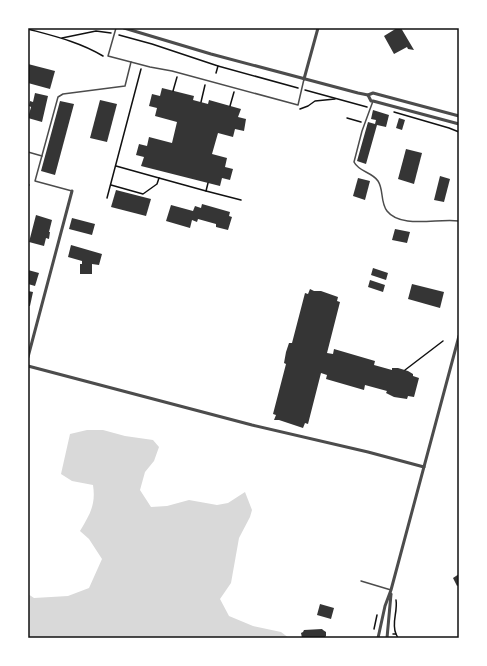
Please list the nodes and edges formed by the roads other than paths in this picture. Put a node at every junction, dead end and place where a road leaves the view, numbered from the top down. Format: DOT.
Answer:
graph roads {
  1 [pos="116,28"];
  2 [pos="124,28"];
  3 [pos="318,28"];
  4 [pos="131,62"];
  5 [pos="304,79"];
  6 [pos="368,96"];
  7 [pos="373,101"];
  8 [pos="459,116"];
  9 [pos="459,124"];
  10 [pos="28,152"];
  11 [pos="42,156"];
  12 [pos="72,190"];
  13 [pos="459,221"];
  14 [pos="459,336"];
  15 [pos="28,357"];
  16 [pos="28,366"];
  17 [pos="424,467"];
  18 [pos="361,581"];
  19 [pos="391,590"];
  20 [pos="388,636"];
  21 [pos="378,638"];
  1 -- 4 [label="lane"];
  2 -- 5 [label="street"];
  3 -- 5 [label="street"];
  4 -- 5 [label="lane"];
  4 -- 11 [label="lane"];
  5 -- 6 [label="street"];
  6 -- 7 [label="street"];
  6 -- 8 [label="street"];
  7 -- 9 [label="street"];
  7 -- 13 [label="lane"];
  10 -- 11 [label="lane"];
  11 -- 12 [label="lane"];
  12 -- 15 [label="street"];
  14 -- 17 [label="street"];
  16 -- 17 [label="street"];
  17 -- 19 [label="street"];
  18 -- 19 [label="lane"];
  19 -- 20 [label="street"];
  19 -- 21 [label="street"];
}
